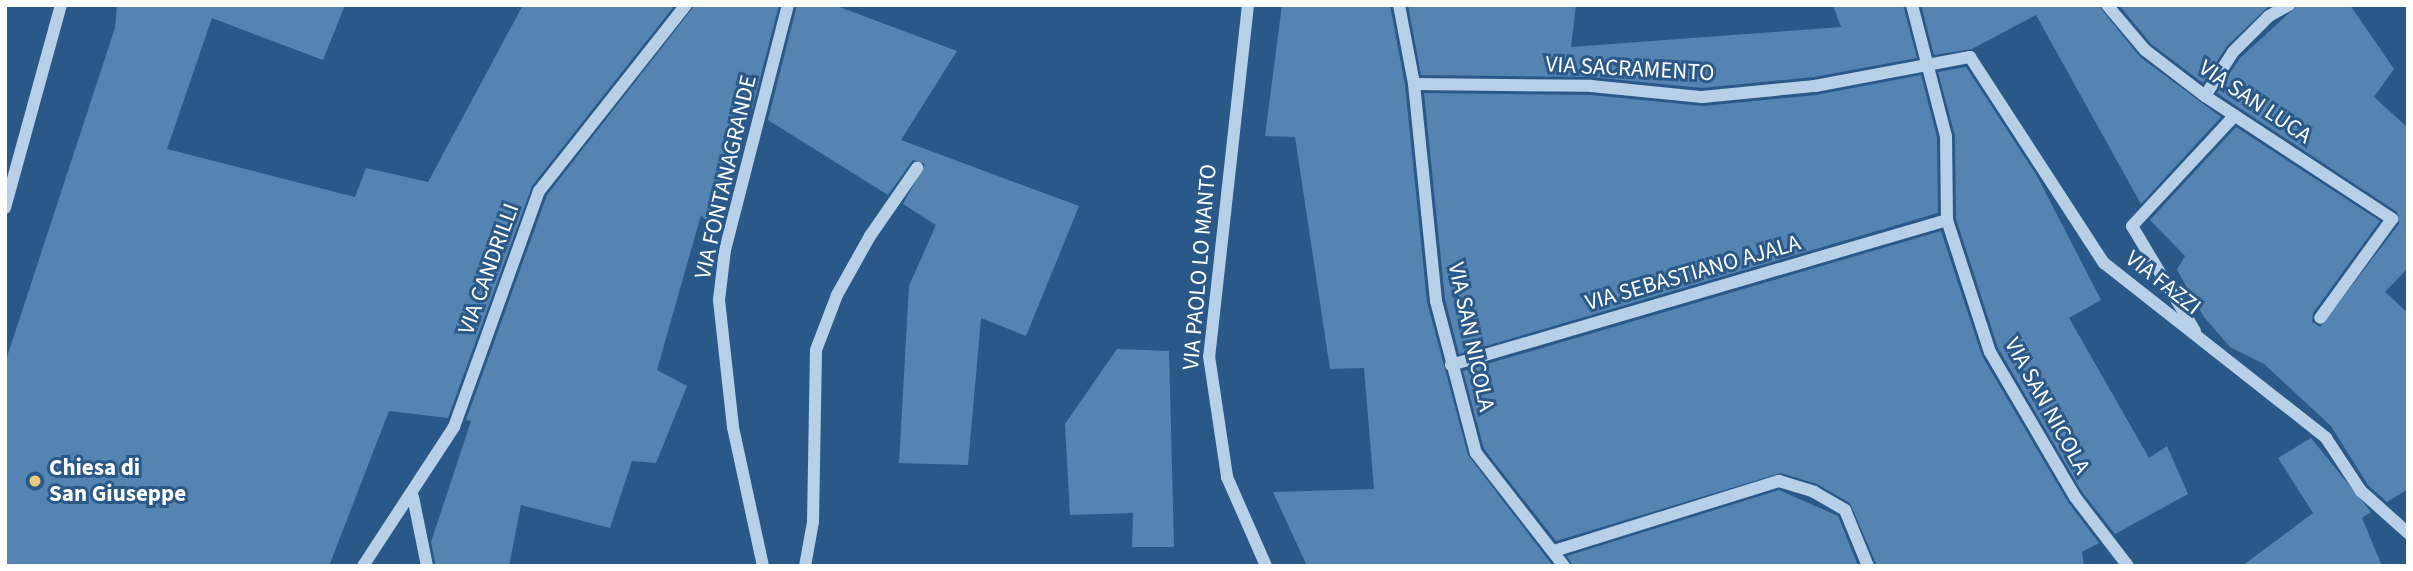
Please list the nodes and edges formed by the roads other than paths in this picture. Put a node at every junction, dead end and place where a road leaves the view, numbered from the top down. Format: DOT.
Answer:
graph roads {
  1 [pos="61,5"];
  2 [pos="686,5"];
  3 [pos="788,5"];
  4 [pos="1248,5"];
  5 [pos="1399,5"];
  6 [pos="1912,5"];
  7 [pos="2107,5"];
  8 [pos="2289,5"];
  9 [pos="1925,63"];
  10 [pos="1414,84"];
  11 [pos="2205,96"];
  12 [pos="2235,115"];
  13 [pos="917,167"];
  14 [pos="5,208"];
  15 [pos="1947,220"];
  16 [pos="2320,318"];
  17 [pos="2199,338"];
  18 [pos="1451,365"];
  19 [pos="413,496"];
  20 [pos="2408,533"];
  21 [pos="1554,551"];
  22 [pos="363,566"];
  23 [pos="427,566"];
  24 [pos="763,566"];
  25 [pos="806,566"];
  26 [pos="1266,566"];
  27 [pos="1564,566"];
  28 [pos="1868,566"];
  29 [pos="2128,566"];
  1 -- 14 [label="street"];
  2 -- 19 [label="street, VIA CANDRILLI"];
  3 -- 24 [label="street, VIA FONTANAGRANDE"];
  4 -- 26 [label="street, VIA PAOLO LO MANTO"];
  5 -- 10 [label="street, VIA SAN NICOLA"];
  6 -- 9 [label="street, VIA SAN NICOLA"];
  7 -- 11 [label="street, VIA SAN LUCA"];
  8 -- 11 [label="street"];
  9 -- 10 [label="street, VIA SACRAMENTO"];
  9 -- 15 [label="street, VIA SAN NICOLA"];
  9 -- 17 [label="street, VIA FAZZI"];
  10 -- 18 [label="street, VIA SAN NICOLA"];
  11 -- 12 [label="street, VIA SAN LUCA"];
  12 -- 16 [label="street, VIA SAN LUCA"];
  12 -- 17 [label="street"];
  13 -- 25 [label="street"];
  15 -- 18 [label="street, VIA SEBASTIANO AJALA"];
  15 -- 29 [label="street, VIA SAN NICOLA"];
  17 -- 20 [label="street, VIA FAZZI"];
  18 -- 21 [label="street, VIA SAN NICOLA"];
  19 -- 22 [label="street, VIA CANDRILLI"];
  19 -- 23 [label="street"];
  21 -- 27 [label="street, VIA SAN NICOLA"];
  21 -- 28 [label="street"];
}
